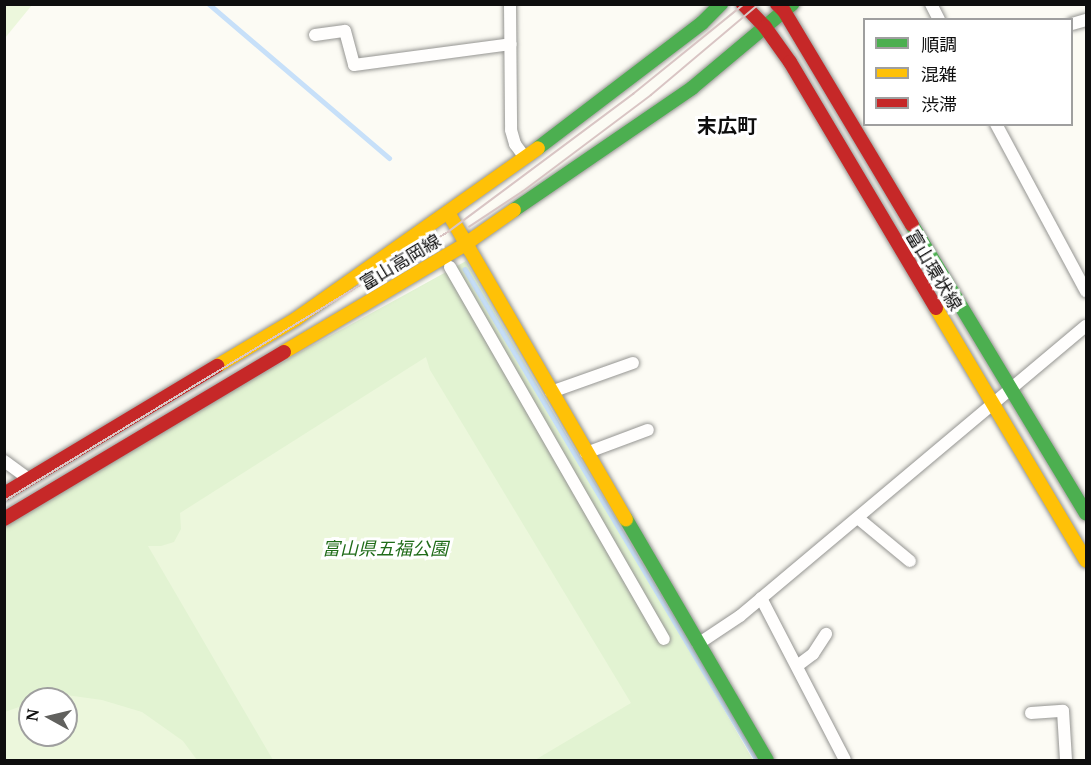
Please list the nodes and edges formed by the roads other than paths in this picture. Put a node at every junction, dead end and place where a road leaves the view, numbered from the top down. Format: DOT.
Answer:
graph roads {
  1 [pos="510,4"];
  2 [pos="720,4"];
  3 [pos="743,4"];
  4 [pos="931,4"];
  5 [pos="784,7"];
  6 [pos="938,18"];
  7 [pos="765,27"];
  8 [pos="315,35"];
  9 [pos="510,44"];
  10 [pos="997,126"];
  11 [pos="525,158"];
  12 [pos="449,214"];
  13 [pos="464,244"];
  14 [pos="450,267"];
  15 [pos="1086,291"];
  16 [pos="1086,326"];
  17 [pos="633,363"];
  18 [pos="1012,390"];
  19 [pos="551,392"];
  20 [pos="994,406"];
  21 [pos="648,430"];
  22 [pos="586,453"];
  23 [pos="4,461"];
  24 [pos="29,479"];
  25 [pos="4,494"];
  26 [pos="1086,514"];
  27 [pos="4,519"];
  28 [pos="859,519"];
  29 [pos="910,561"];
  30 [pos="1086,561"];
  31 [pos="762,598"];
  32 [pos="826,634"];
  33 [pos="664,639"];
  34 [pos="698,644"];
  35 [pos="797,666"];
  36 [pos="1031,712"];
  37 [pos="767,760"];
  38 [pos="845,760"];
  39 [pos="1066,760"];
  1 -- 9 [label="street"];
  2 -- 11 [label="main road, 富山高岡線"];
  3 -- 7 [label="main road, 富山環状線"];
  4 -- 6 [label="street"];
  5 -- 7 [label="main road, 富山高岡線"];
  5 -- 18 [label="main road, 富山環状線"];
  7 -- 13 [label="main road, 富山高岡線"];
  7 -- 20 [label="main road, 富山環状線"];
  8 -- 9 [label="street"];
  9 -- 11 [label="street"];
  10 -- 15 [label="street"];
  11 -- 12 [label="main road, 富山高岡線"];
  12 -- 13 [label="main road"];
  12 -- 24 [label="main road, 富山高岡線"];
  13 -- 19 [label="main road"];
  13 -- 27 [label="main road, 富山高岡線"];
  14 -- 33 [label="street"];
  16 -- 18 [label="street"];
  17 -- 19 [label="street"];
  18 -- 20 [label="street"];
  18 -- 26 [label="main road, 富山環状線"];
  19 -- 22 [label="main road"];
  20 -- 28 [label="street"];
  20 -- 30 [label="main road, 富山環状線"];
  21 -- 22 [label="street"];
  22 -- 34 [label="main road"];
  23 -- 24 [label="street"];
  24 -- 25 [label="main road, 富山高岡線"];
  28 -- 29 [label="street"];
  28 -- 31 [label="street"];
  31 -- 34 [label="street"];
  31 -- 35 [label="street"];
  32 -- 35 [label="street"];
  34 -- 37 [label="main road"];
  35 -- 38 [label="street"];
  36 -- 39 [label="street"];
}
